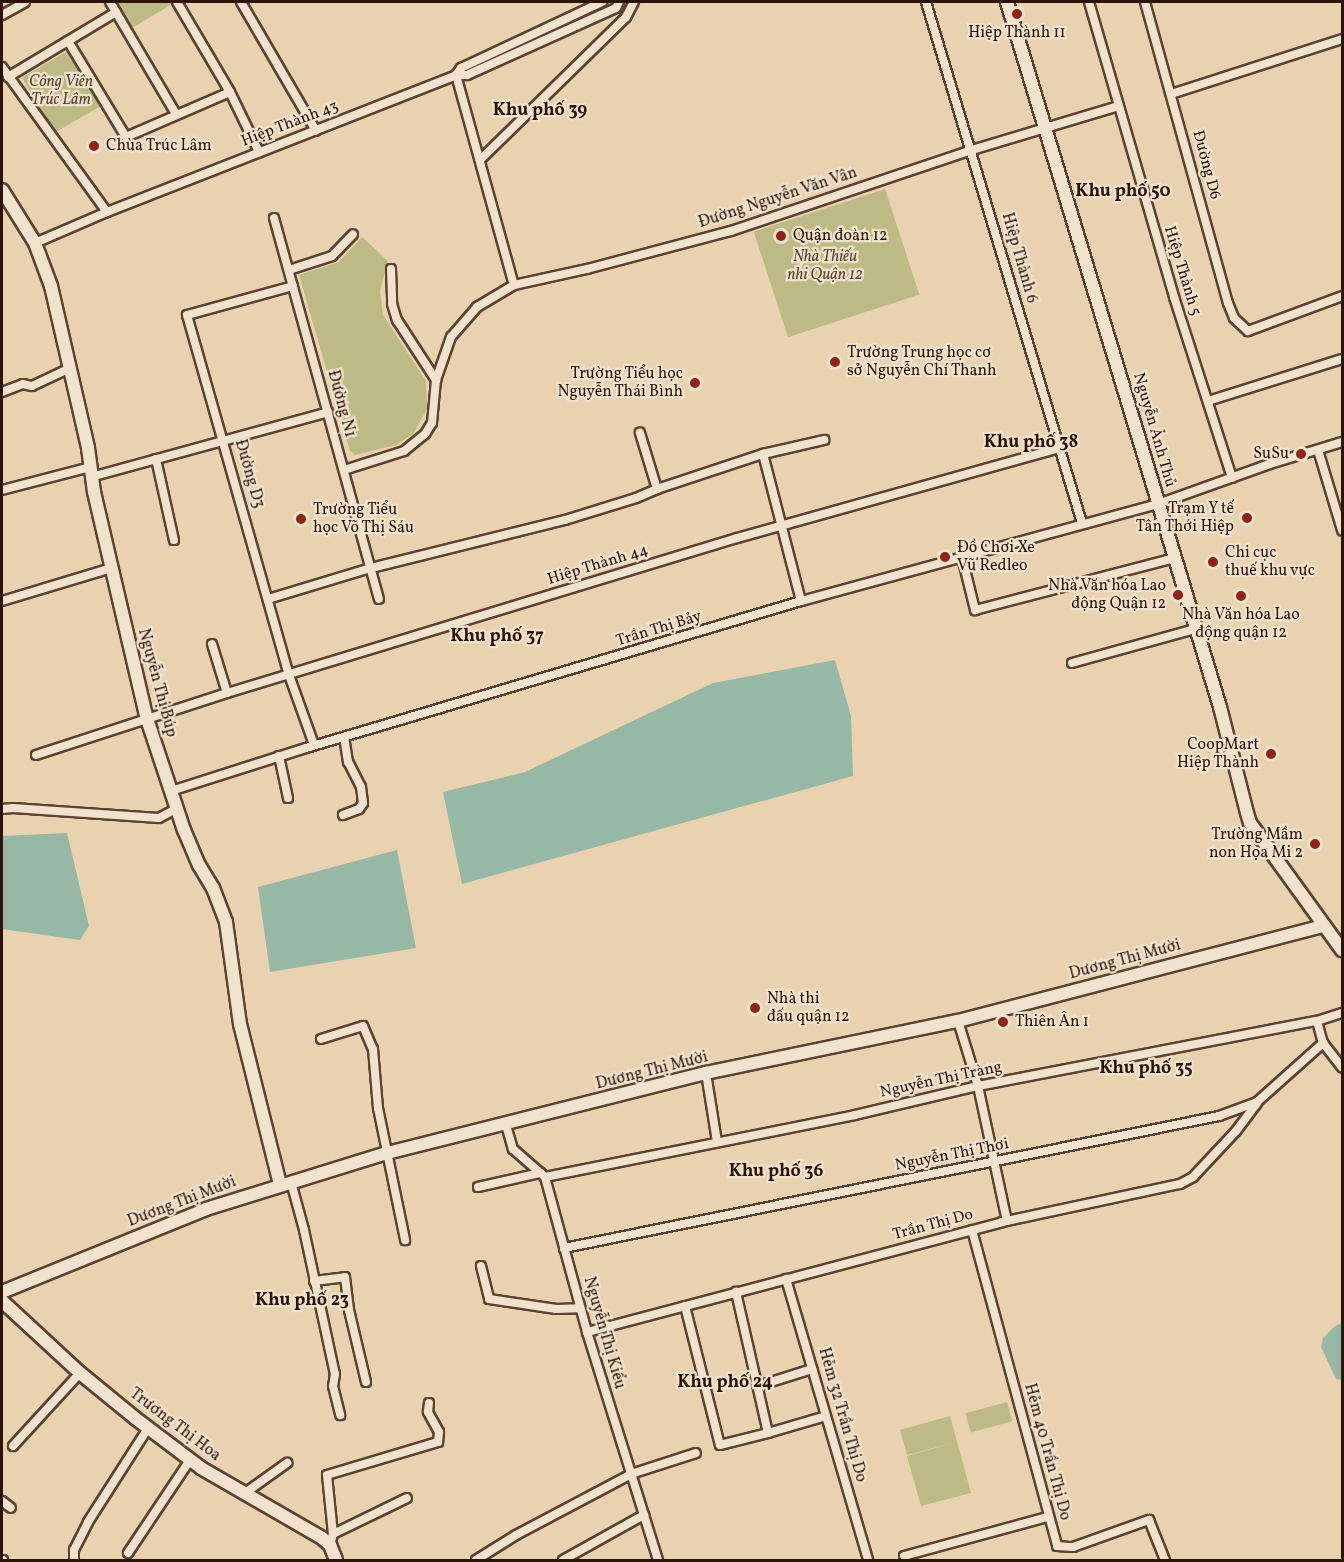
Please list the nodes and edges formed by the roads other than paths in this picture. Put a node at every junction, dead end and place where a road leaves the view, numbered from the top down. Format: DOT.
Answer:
graph roads {
  1 [pos="25,2"];
  2 [pos="110,2"];
  3 [pos="177,2"];
  4 [pos="241,2"];
  5 [pos="602,2"];
  6 [pos="619,2"];
  7 [pos="634,2"];
  8 [pos="926,2"];
  9 [pos="1007,2"];
  10 [pos="1089,2"];
  11 [pos="1145,2"];
  12 [pos="116,12"];
  13 [pos="2,15"];
  14 [pos="1342,39"];
  15 [pos="68,41"];
  16 [pos="2,67"];
  17 [pos="456,75"];
  18 [pos="8,76"];
  19 [pos="230,92"];
  20 [pos="1171,94"];
  21 [pos="1119,106"];
  22 [pos="176,114"];
  23 [pos="1046,126"];
  24 [pos="316,131"];
  25 [pos="972,150"];
  26 [pos="259,152"];
  27 [pos="480,160"];
  28 [pos="2,190"];
  29 [pos="107,212"];
  30 [pos="274,218"];
  31 [pos="354,234"];
  32 [pos="34,243"];
  33 [pos="392,269"];
  34 [pos="289,270"];
  35 [pos="514,285"];
  36 [pos="293,286"];
  37 [pos="1342,296"];
  38 [pos="1342,359"];
  39 [pos="70,368"];
  40 [pos="436,380"];
  41 [pos="2,392"];
  42 [pos="1208,401"];
  43 [pos="328,412"];
  44 [pos="640,433"];
  45 [pos="824,440"];
  46 [pos="224,441"];
  47 [pos="1342,442"];
  48 [pos="1059,448"];
  49 [pos="1318,450"];
  50 [pos="763,454"];
  51 [pos="156,459"];
  52 [pos="344,471"];
  53 [pos="91,472"];
  54 [pos="1232,478"];
  55 [pos="657,489"];
  56 [pos="2,490"];
  57 [pos="1158,504"];
  58 [pos="1082,523"];
  59 [pos="782,525"];
  60 [pos="1342,530"];
  61 [pos="174,540"];
  62 [pos="962,556"];
  63 [pos="1174,558"];
  64 [pos="111,568"];
  65 [pos="371,568"];
  66 [pos="268,598"];
  67 [pos="379,599"];
  68 [pos="2,601"];
  69 [pos="801,601"];
  70 [pos="1195,629"];
  71 [pos="212,644"];
  72 [pos="1072,663"];
  73 [pos="289,675"];
  74 [pos="227,693"];
  75 [pos="147,718"];
  76 [pos="344,737"];
  77 [pos="314,746"];
  78 [pos="36,755"];
  79 [pos="279,756"];
  80 [pos="171,791"];
  81 [pos="288,798"];
  82 [pos="2,809"];
  83 [pos="176,809"];
  84 [pos="343,815"];
  85 [pos="1324,926"];
  86 [pos="1342,950"];
  87 [pos="1342,1013"];
  88 [pos="1317,1020"];
  89 [pos="958,1021"];
  90 [pos="321,1039"];
  91 [pos="1323,1043"];
  92 [pos="1342,1067"];
  93 [pos="706,1073"];
  94 [pos="978,1086"];
  95 [pos="1257,1102"];
  96 [pos="506,1125"];
  97 [pos="717,1142"];
  98 [pos="387,1153"];
  99 [pos="995,1162"];
  100 [pos="542,1175"];
  101 [pos="285,1183"];
  102 [pos="478,1187"];
  103 [pos="1007,1221"];
  104 [pos="972,1230"];
  105 [pos="405,1240"];
  106 [pos="564,1248"];
  107 [pos="481,1266"];
  108 [pos="786,1279"];
  109 [pos="314,1281"];
  110 [pos="2,1292"];
  111 [pos="736,1292"];
  112 [pos="2,1301"];
  113 [pos="685,1306"];
  114 [pos="580,1308"];
  115 [pos="587,1332"];
  116 [pos="812,1369"];
  117 [pos="80,1373"];
  118 [pos="366,1382"];
  119 [pos="758,1386"];
  120 [pos="429,1403"];
  121 [pos="340,1415"];
  122 [pos="826,1416"];
  123 [pos="148,1428"];
  124 [pos="768,1433"];
  125 [pos="13,1446"];
  126 [pos="696,1452"];
  127 [pos="190,1460"];
  128 [pos="287,1463"];
  129 [pos="631,1474"];
  130 [pos="245,1493"];
  131 [pos="406,1498"];
  132 [pos="2,1501"];
  133 [pos="11,1508"];
  134 [pos="644,1515"];
  135 [pos="1048,1517"];
  136 [pos="332,1539"];
  137 [pos="128,1553"];
  138 [pos="904,1556"];
  139 [pos="74,1560"];
  140 [pos="336,1560"];
  141 [pos="476,1560"];
  142 [pos="564,1560"];
  143 [pos="658,1560"];
  144 [pos="868,1560"];
  145 [pos="1165,1560"];
  1 -- 13 [label="street"];
  2 -- 12 [label="street"];
  3 -- 19 [label="street"];
  4 -- 24 [label="street"];
  5 -- 17 [label="street, Hiệp Thành 43"];
  6 -- 17 [label="street, Hiệp Thành 43"];
  7 -- 27 [label="street"];
  8 -- 25 [label="street, Hiệp Thành 6"];
  9 -- 23 [label="street, Nguyễn Ảnh Thủ"];
  10 -- 21 [label="street, Hiệp Thành 5"];
  11 -- 20 [label="street, Đường D6"];
  12 -- 15 [label="street"];
  12 -- 22 [label="street"];
  14 -- 20 [label="street"];
  15 -- 18 [label="street"];
  15 -- 22 [label="street"];
  16 -- 18 [label="street"];
  17 -- 24 [label="street, Hiệp Thành 43"];
  17 -- 27 [label="street"];
  18 -- 29 [label="street"];
  19 -- 22 [label="street"];
  19 -- 26 [label="street"];
  20 -- 37 [label="street, Đường D6"];
  21 -- 23 [label="street, Đường Nguyễn Văn Vân"];
  21 -- 42 [label="street, Hiệp Thành 5"];
  23 -- 25 [label="street, Đường Nguyễn Văn Vân"];
  23 -- 57 [label="street, Nguyễn Ảnh Thủ"];
  24 -- 26 [label="street, Hiệp Thành 43"];
  25 -- 35 [label="street, Đường Nguyễn Văn Vân"];
  25 -- 48 [label="street, Hiệp Thành 6"];
  26 -- 29 [label="street, Hiệp Thành 43"];
  27 -- 35 [label="street"];
  28 -- 32 [label="street, Nguyễn Thị Búp"];
  29 -- 32 [label="street, Hiệp Thành 43"];
  30 -- 34 [label="street, Đường N1"];
  31 -- 34 [label="street"];
  32 -- 39 [label="street, Nguyễn Thị Búp"];
  33 -- 40 [label="street"];
  34 -- 36 [label="street, Đường N1"];
  35 -- 40 [label="street, Đường Nguyễn Văn Vân"];
  36 -- 43 [label="street, Đường N1"];
  36 -- 46 [label="street, Đường D3"];
  38 -- 42 [label="street"];
  39 -- 41 [label="street"];
  39 -- 53 [label="street, Nguyễn Thị Búp"];
  40 -- 52 [label="street, Đường Nguyễn Văn Vân"];
  42 -- 54 [label="street, Hiệp Thành 5"];
  43 -- 46 [label="street"];
  43 -- 52 [label="street, Đường N1"];
  44 -- 55 [label="street"];
  45 -- 50 [label="street"];
  46 -- 51 [label="street"];
  46 -- 66 [label="street, Đường D3"];
  47 -- 49 [label="street, Trần Thị Bảy"];
  48 -- 58 [label="street, Hiệp Thành 6"];
  48 -- 59 [label="street, Hiệp Thành 44"];
  49 -- 54 [label="street, Trần Thị Bảy"];
  49 -- 60 [label="street"];
  50 -- 55 [label="street"];
  50 -- 59 [label="street"];
  51 -- 53 [label="street"];
  51 -- 61 [label="street"];
  52 -- 65 [label="street, Đường N1"];
  53 -- 56 [label="street"];
  53 -- 64 [label="street, Nguyễn Thị Búp"];
  54 -- 57 [label="street, Trần Thị Bảy"];
  55 -- 65 [label="street"];
  57 -- 58 [label="street, Trần Thị Bảy"];
  57 -- 63 [label="street, Nguyễn Ảnh Thủ"];
  58 -- 62 [label="street, Trần Thị Bảy"];
  59 -- 69 [label="street"];
  59 -- 73 [label="street, Hiệp Thành 44"];
  62 -- 63 [label="street"];
  62 -- 69 [label="street, Trần Thị Bảy"];
  63 -- 70 [label="street, Nguyễn Ảnh Thủ"];
  64 -- 68 [label="street"];
  64 -- 75 [label="street, Nguyễn Thị Búp"];
  65 -- 66 [label="street"];
  65 -- 67 [label="street, Đường N1"];
  66 -- 73 [label="street, Đường D3"];
  69 -- 76 [label="street, Trần Thị Bảy"];
  70 -- 72 [label="street"];
  70 -- 85 [label="street, Nguyễn Ảnh Thủ"];
  71 -- 74 [label="street"];
  73 -- 74 [label="street, Hiệp Thành 44"];
  73 -- 77 [label="street, Đường D3"];
  74 -- 75 [label="street, Hiệp Thành 44"];
  75 -- 78 [label="street, Hiệp Thành 44"];
  75 -- 80 [label="street, Nguyễn Thị Búp"];
  76 -- 77 [label="street, Trần Thị Bảy"];
  76 -- 84 [label="street"];
  77 -- 79 [label="street, Trần Thị Bảy"];
  79 -- 80 [label="street, Trần Thị Bảy"];
  79 -- 81 [label="street"];
  80 -- 83 [label="street, Nguyễn Thị Búp"];
  82 -- 83 [label="street"];
  83 -- 101 [label="street, Nguyễn Thị Búp"];
  85 -- 86 [label="street, Nguyễn Ảnh Thủ"];
  85 -- 89 [label="street, Dương Thị Mười"];
  87 -- 88 [label="street, Nguyễn Thị Tràng"];
  88 -- 91 [label="street"];
  88 -- 94 [label="street, Nguyễn Thị Tràng"];
  89 -- 93 [label="street, Dương Thị Mười"];
  89 -- 94 [label="street"];
  90 -- 98 [label="street"];
  91 -- 92 [label="street"];
  91 -- 95 [label="street, Nguyễn Thị Thơi"];
  93 -- 96 [label="street, Dương Thị Mười"];
  93 -- 97 [label="street"];
  94 -- 97 [label="street, Nguyễn Thị Tràng"];
  94 -- 99 [label="street"];
  95 -- 99 [label="street, Nguyễn Thị Thơi"];
  95 -- 103 [label="street, Trần Thị Do"];
  96 -- 98 [label="street, Dương Thị Mười"];
  96 -- 100 [label="street"];
  97 -- 100 [label="street, Nguyễn Thị Tràng"];
  98 -- 101 [label="street, Dương Thị Mười"];
  98 -- 105 [label="street"];
  99 -- 103 [label="street"];
  99 -- 106 [label="street, Nguyễn Thị Thơi"];
  100 -- 102 [label="street, Nguyễn Thị Tràng"];
  100 -- 106 [label="street, Nguyễn Thị Kiểu"];
  101 -- 109 [label="street"];
  101 -- 110 [label="street, Dương Thị Mười"];
  103 -- 104 [label="street, Trần Thị Do"];
  104 -- 108 [label="street, Trần Thị Do"];
  104 -- 135 [label="street, Hẻm 40 Trần Thị Do"];
  106 -- 114 [label="street, Nguyễn Thị Kiểu"];
  107 -- 114 [label="street"];
  108 -- 111 [label="street, Trần Thị Do"];
  108 -- 116 [label="street, Hẻm 32 Trần Thị Do"];
  109 -- 118 [label="street"];
  109 -- 121 [label="street"];
  111 -- 113 [label="street, Trần Thị Do"];
  111 -- 119 [label="street"];
  112 -- 117 [label="street, Trương Thị Hoa"];
  113 -- 115 [label="street, Trần Thị Do"];
  113 -- 124 [label="street"];
  114 -- 115 [label="street, Nguyễn Thị Kiểu"];
  115 -- 129 [label="street, Nguyễn Thị Kiểu"];
  116 -- 119 [label="street"];
  116 -- 122 [label="street, Hẻm 32 Trần Thị Do"];
  117 -- 123 [label="street, Trương Thị Hoa"];
  117 -- 125 [label="street"];
  119 -- 124 [label="street"];
  120 -- 136 [label="street"];
  122 -- 124 [label="street"];
  122 -- 144 [label="street, Hẻm 32 Trần Thị Do"];
  123 -- 127 [label="street, Trương Thị Hoa"];
  123 -- 139 [label="street"];
  126 -- 129 [label="street"];
  127 -- 130 [label="street, Trương Thị Hoa"];
  127 -- 137 [label="street"];
  128 -- 130 [label="street"];
  129 -- 134 [label="street, Nguyễn Thị Kiểu"];
  129 -- 141 [label="street"];
  130 -- 136 [label="street, Trương Thị Hoa"];
  131 -- 136 [label="street"];
  132 -- 133 [label="street"];
  134 -- 142 [label="street"];
  134 -- 143 [label="street, Nguyễn Thị Kiểu"];
  135 -- 138 [label="street"];
  135 -- 145 [label="street, Hẻm 40 Trần Thị Do"];
  136 -- 140 [label="street"];
}
